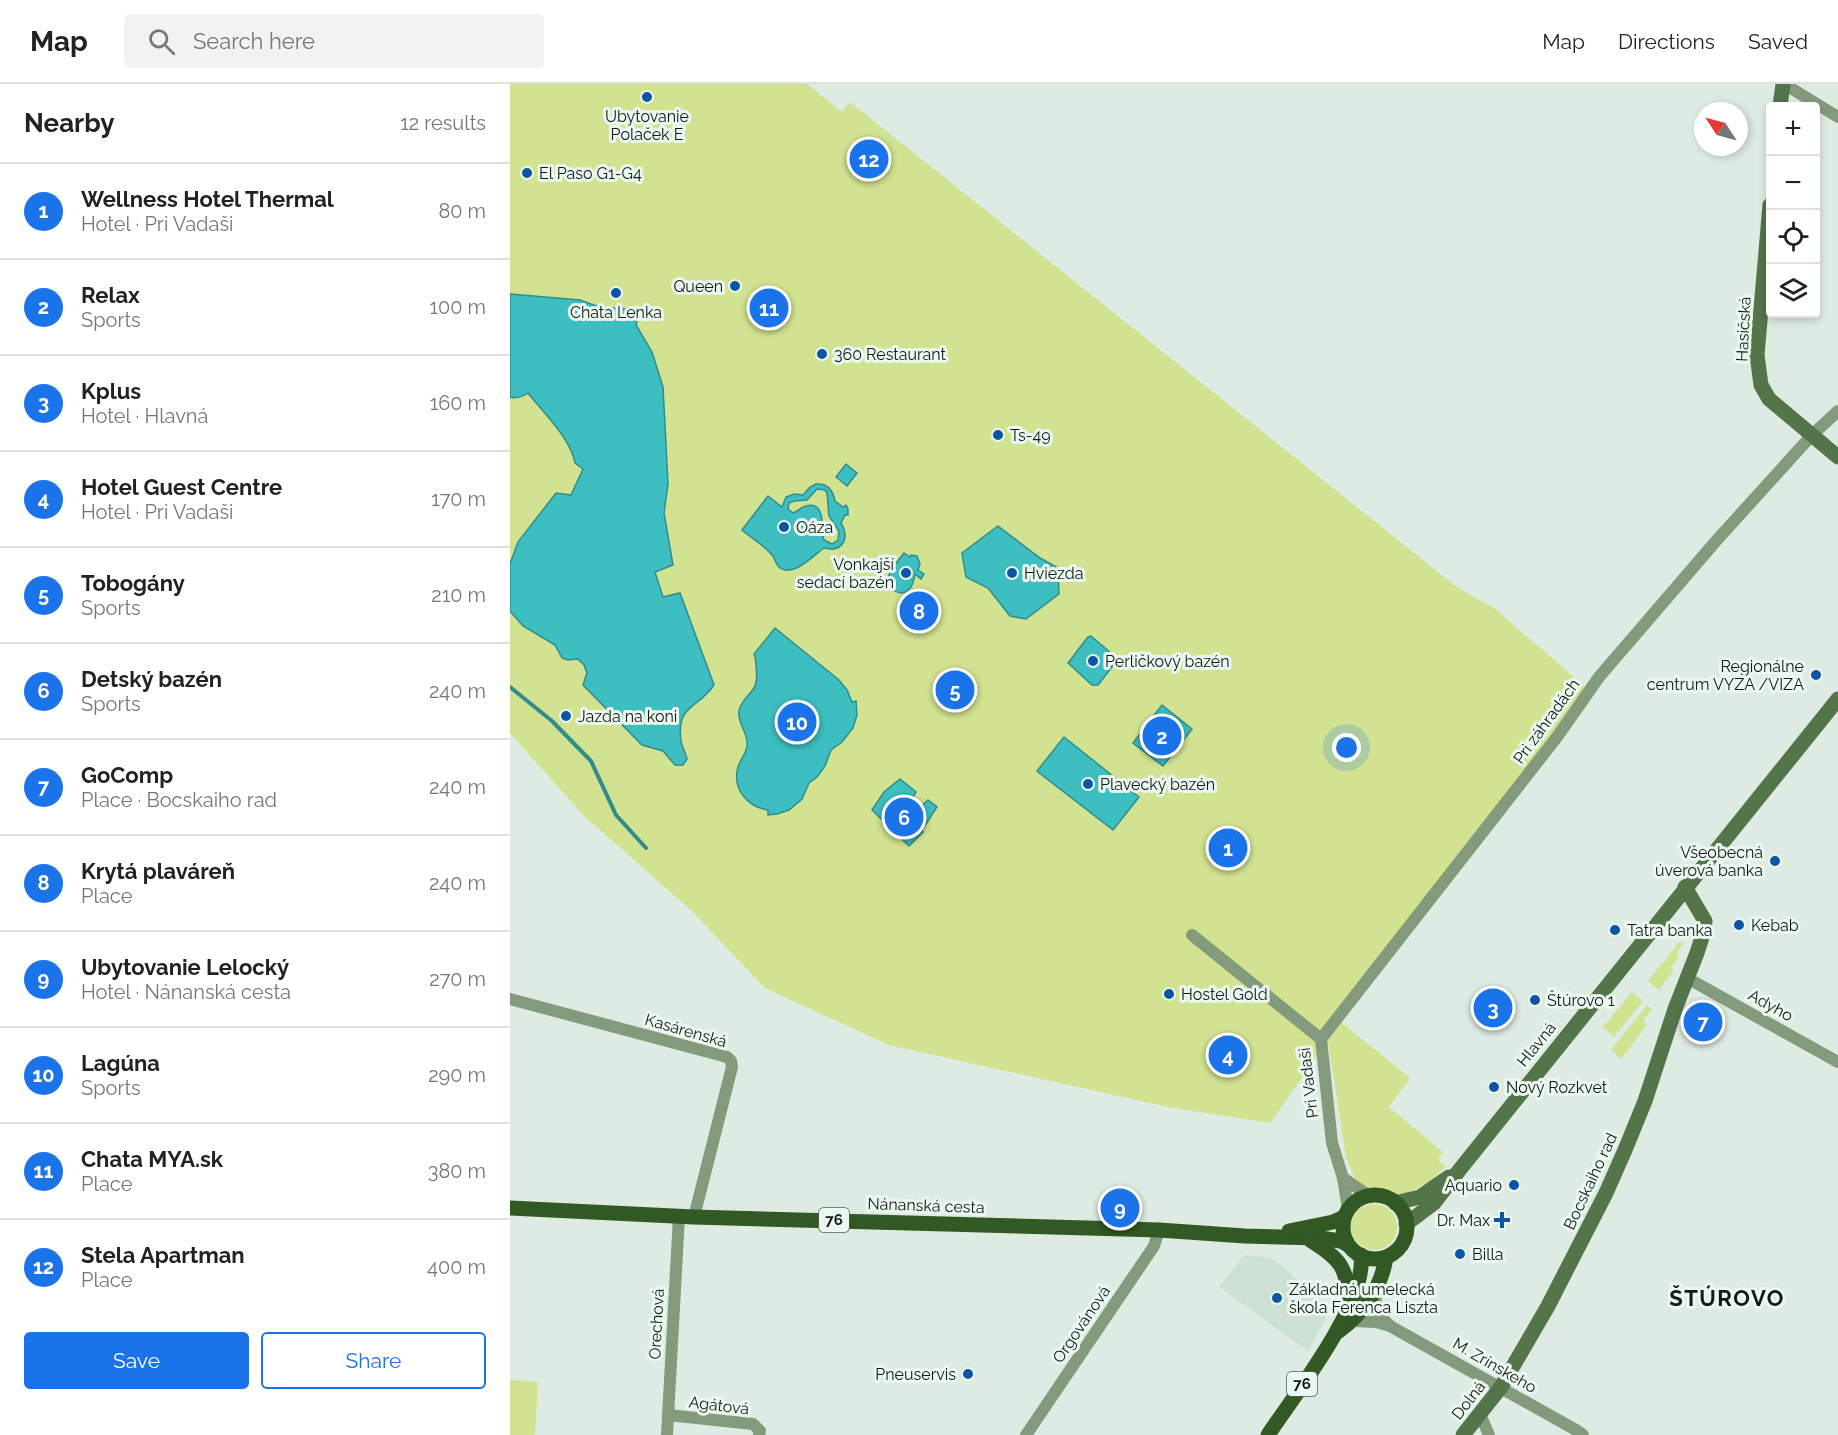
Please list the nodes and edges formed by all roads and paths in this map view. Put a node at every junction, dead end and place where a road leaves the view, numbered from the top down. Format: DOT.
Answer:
graph roads {
  1 [pos="1784,84"];
  2 [pos="1781,102"];
  3 [pos="1838,117"];
  4 [pos="1770,210"];
  5 [pos="1838,411"];
  6 [pos="1812,435"];
  7 [pos="1838,457"];
  8 [pos="1838,699"];
  9 [pos="1686,887"];
  10 [pos="1192,934"];
  11 [pos="1687,978"];
  12 [pos="510,999"];
  13 [pos="1321,1039"];
  14 [pos="1838,1062"];
  15 [pos="1461,1168"];
  16 [pos="1343,1178"];
  17 [pos="1369,1196"];
  18 [pos="1395,1203"];
  19 [pos="510,1208"];
  20 [pos="1346,1214"];
  21 [pos="679,1216"];
  22 [pos="694,1217"];
  23 [pos="1406,1224"];
  24 [pos="1159,1230"];
  25 [pos="1269,1236"];
  26 [pos="1307,1238"];
  27 [pos="1348,1245"];
  28 [pos="1361,1255"];
  29 [pos="1386,1257"];
  30 [pos="1375,1291"];
  31 [pos="1349,1305"];
  32 [pos="1353,1321"];
  33 [pos="1390,1326"];
  34 [pos="1337,1333"];
  35 [pos="1501,1387"];
  36 [pos="1480,1414"];
  37 [pos="668,1415"];
  38 [pos="667,1435"];
  39 [pos="759,1435"];
  40 [pos="1026,1435"];
  41 [pos="1268,1435"];
  42 [pos="1463,1435"];
  43 [pos="1488,1435"];
  44 [pos="1583,1435"];
  1 -- 2 [label="street"];
  1 -- 3 [label="street"];
  4 -- 6 [label="street, Hasičská"];
  5 -- 6 [label="street, Pri záhradách"];
  6 -- 7 [label="street, Hasičská"];
  6 -- 13 [label="street, Pri záhradách"];
  8 -- 9 [label="street, Hlavná"];
  9 -- 11 [label="street"];
  9 -- 15 [label="street, Hlavná"];
  10 -- 13 [label="street, Pri Vadaši"];
  11 -- 14 [label="street, Adyho"];
  11 -- 35 [label="street, Bocskaiho rad"];
  12 -- 22 [label="street, Kasárenská"];
  13 -- 16 [label="street, Pri Vadaši"];
  15 -- 18 [label="street, Hlavná"];
  15 -- 23 [label="street, Hlavná"];
  16 -- 17 [label="street"];
  16 -- 20 [label="street, Pri Vadaši"];
  17 -- 18 [label="main road"];
  17 -- 20 [label="main road, 76"];
  18 -- 23 [label="main road"];
  19 -- 21 [label="main road, Nánanská cesta / 76"];
  20 -- 25 [label="main road, 76"];
  20 -- 27 [label="main road"];
  21 -- 22 [label="main road, Nánanská cesta / 76"];
  21 -- 37 [label="street, Orechová"];
  22 -- 24 [label="main road, Nánanská cesta / 76"];
  23 -- 29 [label="main road, 76"];
  24 -- 25 [label="main road, Nánanská cesta / 76"];
  24 -- 40 [label="street, Orgovánová"];
  25 -- 26 [label="main road, 76"];
  26 -- 27 [label="main road, 76"];
  26 -- 31 [label="main road"];
  27 -- 28 [label="main road, 76"];
  28 -- 29 [label="main road"];
  28 -- 31 [label="main road, 76"];
  29 -- 30 [label="main road, 76"];
  30 -- 32 [label="main road, 76"];
  30 -- 33 [label="street"];
  31 -- 34 [label="main road, 76"];
  32 -- 33 [label="street"];
  32 -- 34 [label="main road, 76"];
  33 -- 35 [label="street, M. Zrínskeho"];
  34 -- 41 [label="main road, 76"];
  35 -- 36 [label="street, Dolná"];
  35 -- 44 [label="street, M. Zrínskeho"];
  36 -- 42 [label="street, Dolná"];
  36 -- 43 [label="street"];
  37 -- 38 [label="street, Orechová"];
  37 -- 39 [label="street, Agátová"];
}
